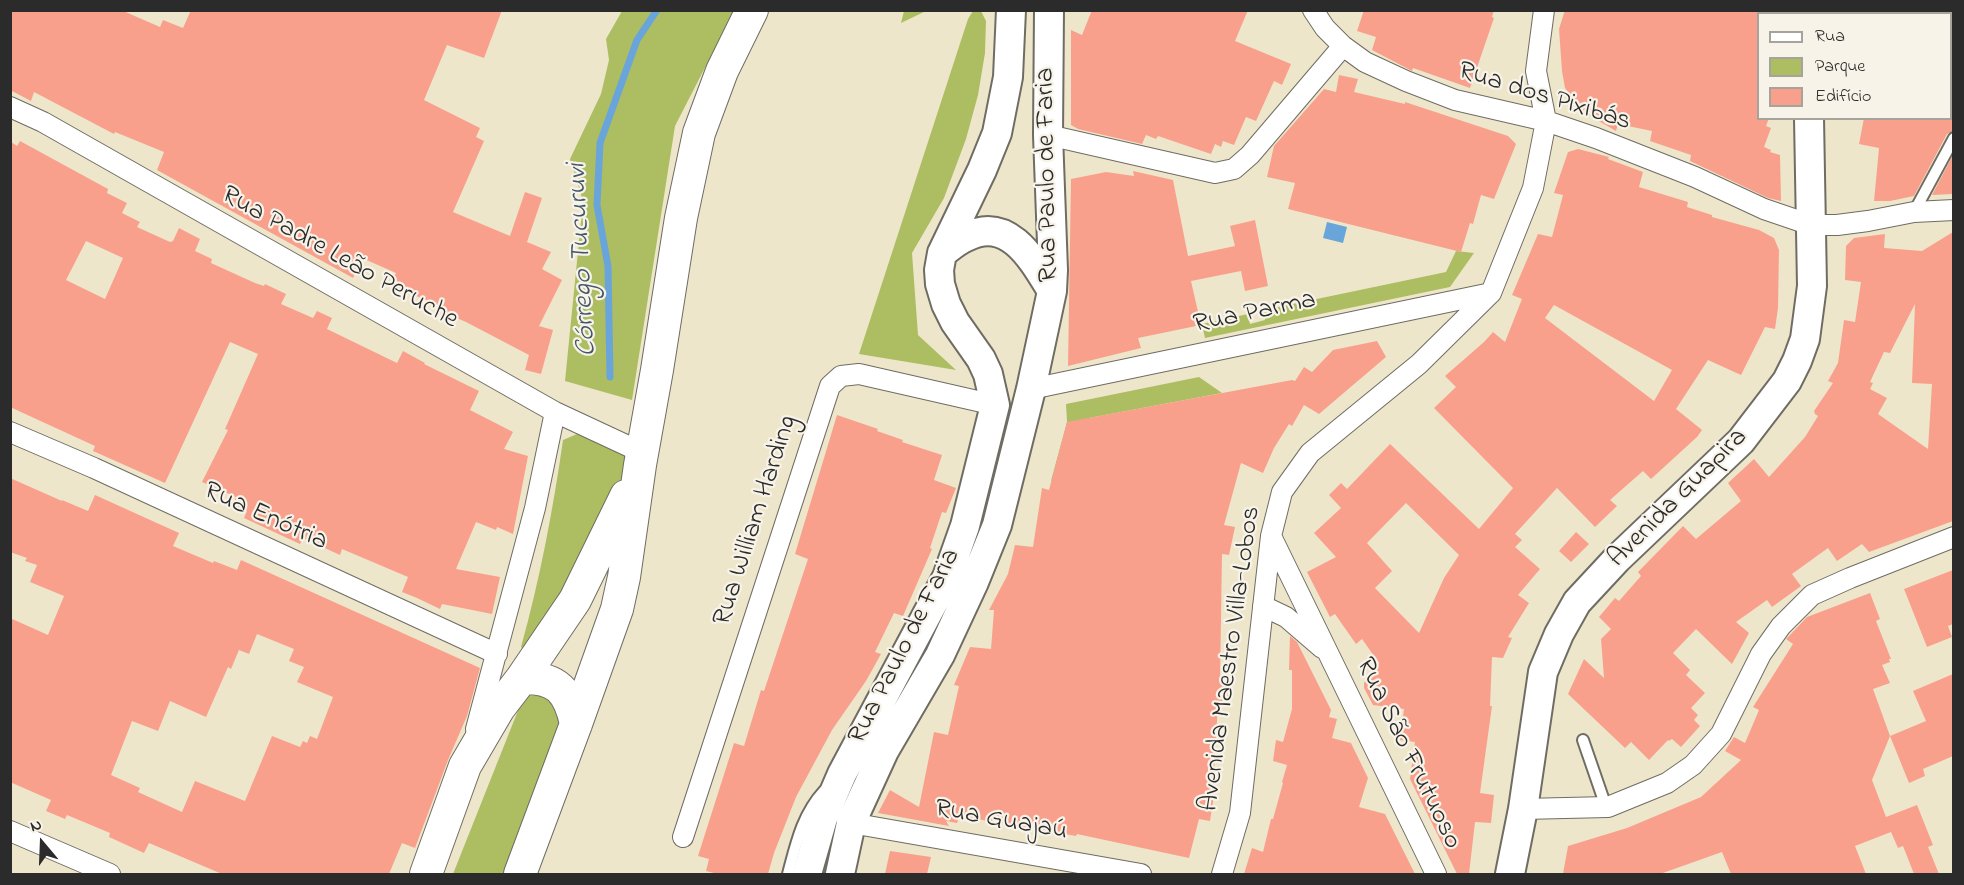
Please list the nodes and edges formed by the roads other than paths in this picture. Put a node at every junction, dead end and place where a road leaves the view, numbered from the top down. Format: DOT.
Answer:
graph roads {
  1 [pos="752,10"];
  2 [pos="1011,10"];
  3 [pos="1049,10"];
  4 [pos="1313,10"];
  5 [pos="1544,10"];
  6 [pos="1343,46"];
  7 [pos="10,107"];
  8 [pos="1809,120"];
  9 [pos="1546,121"];
  10 [pos="1048,135"];
  11 [pos="1953,138"];
  12 [pos="1953,210"];
  13 [pos="1914,212"];
  14 [pos="1811,225"];
  15 [pos="942,253"];
  16 [pos="1052,291"];
  17 [pos="1491,292"];
  18 [pos="1031,389"];
  19 [pos="995,405"];
  20 [pos="555,412"];
  21 [pos="10,432"];
  22 [pos="641,459"];
  23 [pos="1270,536"];
  24 [pos="1953,537"];
  25 [pos="1263,606"];
  26 [pos="497,654"];
  27 [pos="1330,656"];
  28 [pos="522,678"];
  29 [pos="576,724"];
  30 [pos="1583,740"];
  31 [pos="465,766"];
  32 [pos="842,774"];
  33 [pos="1608,807"];
  34 [pos="1523,809"];
  35 [pos="851,823"];
  36 [pos="10,831"];
  37 [pos="682,837"];
  38 [pos="110,874"];
  39 [pos="426,874"];
  40 [pos="520,874"];
  41 [pos="788,874"];
  42 [pos="807,874"];
  43 [pos="840,874"];
  44 [pos="1141,874"];
  45 [pos="1222,874"];
  46 [pos="1436,874"];
  47 [pos="1510,874"];
  1 -- 22 [label="main road"];
  2 -- 15 [label="street, Rua Paulo de Faria"];
  3 -- 10 [label="street, Rua Paulo de Faria"];
  4 -- 6 [label="street, Rua dos Pixibás"];
  5 -- 9 [label="street, Avenida Maestro Villa-Lobos"];
  6 -- 9 [label="street, Rua dos Pixibás"];
  6 -- 10 [label="street"];
  7 -- 20 [label="street, Rua Padre Leão Peruche"];
  8 -- 14 [label="street, Avenida Guapira"];
  9 -- 14 [label="street, Rua dos Pixibás"];
  9 -- 17 [label="street, Avenida Maestro Villa-Lobos"];
  10 -- 16 [label="street, Rua Paulo de Faria"];
  11 -- 13 [label="lane"];
  12 -- 13 [label="street"];
  13 -- 14 [label="street"];
  14 -- 34 [label="street, Avenida Guapira"];
  15 -- 16 [label="street"];
  15 -- 19 [label="street, Rua Paulo de Faria"];
  16 -- 18 [label="street, Rua Paulo de Faria"];
  17 -- 18 [label="street, Rua Parma"];
  17 -- 23 [label="street, Avenida Maestro Villa-Lobos"];
  18 -- 35 [label="street, Rua Paulo de Faria"];
  19 -- 32 [label="street, Rua Paulo de Faria"];
  19 -- 37 [label="street, Rua William Harding"];
  20 -- 22 [label="street, Rua Padre Leão Peruche"];
  20 -- 26 [label="street"];
  21 -- 26 [label="street, Rua Enótria"];
  22 -- 28 [label="main road"];
  22 -- 29 [label="main road"];
  23 -- 25 [label="street, Avenida Maestro Villa-Lobos"];
  23 -- 27 [label="street, Rua São Frutuoso"];
  24 -- 33 [label="street"];
  25 -- 27 [label="street, Rua São Frutuoso"];
  25 -- 45 [label="street, Avenida Maestro Villa-Lobos"];
  26 -- 31 [label="street"];
  27 -- 46 [label="street, Rua São Frutuoso"];
  28 -- 29 [label="main road"];
  28 -- 31 [label="main road"];
  29 -- 40 [label="main road"];
  30 -- 33 [label="lane"];
  31 -- 39 [label="main road"];
  32 -- 41 [label="lane"];
  32 -- 42 [label="street, Rua Paulo de Faria"];
  33 -- 34 [label="street"];
  34 -- 47 [label="street, Avenida Guapira"];
  35 -- 43 [label="street, Rua Paulo de Faria"];
  35 -- 44 [label="street, Rua Guajaú"];
  36 -- 38 [label="street"];
}
